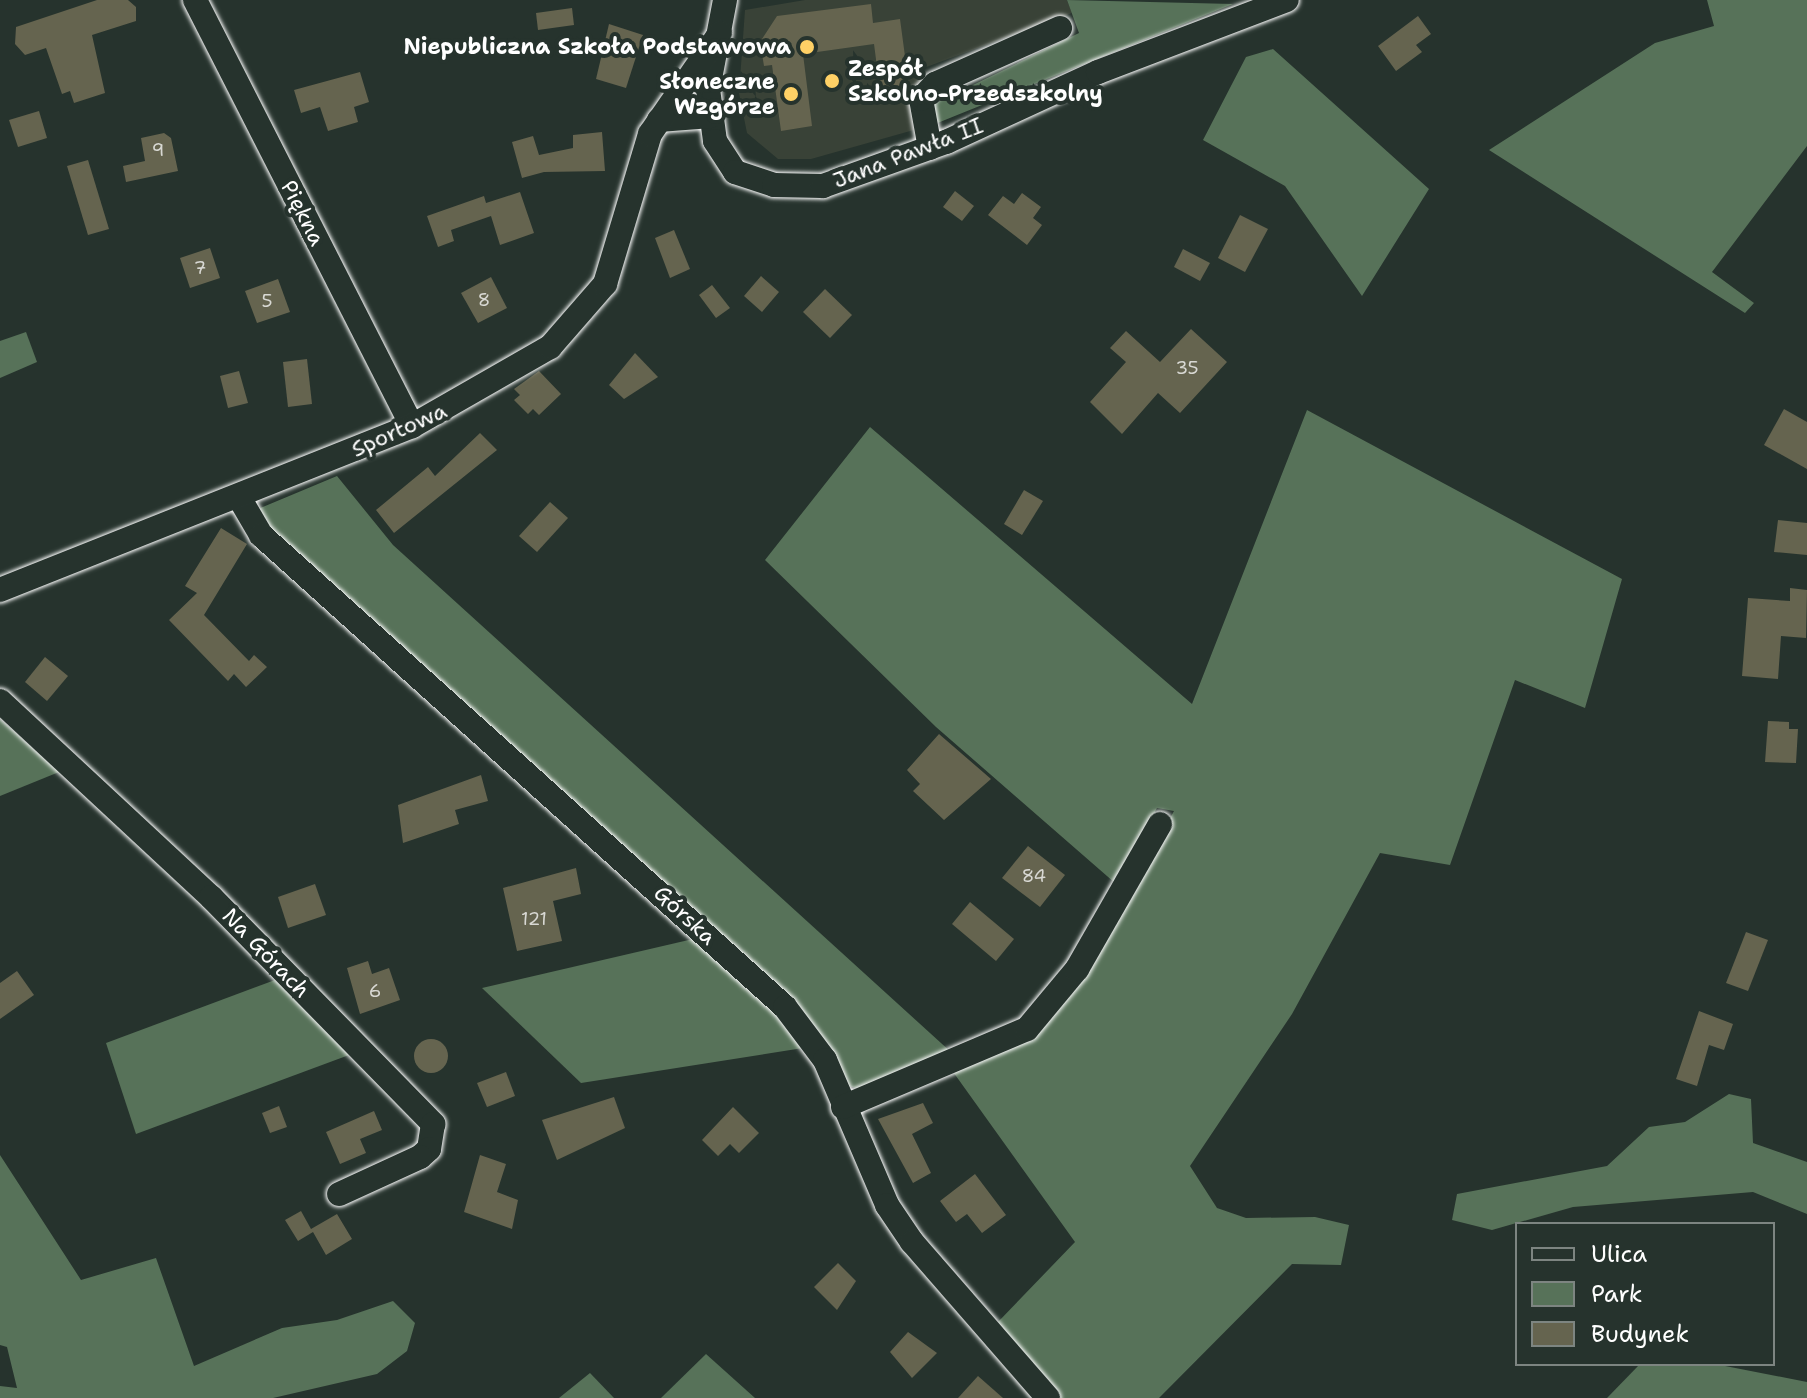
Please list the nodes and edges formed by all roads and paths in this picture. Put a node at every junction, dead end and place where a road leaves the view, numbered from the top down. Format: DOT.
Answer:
graph roads {
  1 [pos="195,0"];
  2 [pos="725,0"];
  3 [pos="1287,0"];
  4 [pos="1246,8"];
  5 [pos="1060,28"];
  6 [pos="720,33"];
  7 [pos="711,116"];
  8 [pos="659,120"];
  9 [pos="930,148"];
  10 [pos="412,426"];
  11 [pos="240,499"];
  12 [pos="0,590"];
  13 [pos="0,701"];
  14 [pos="1160,824"];
  15 [pos="843,1107"];
  16 [pos="339,1194"];
  17 [pos="1048,1398"];
  1 -- 10 [label="street, Piękna"];
  2 -- 6 [label="street, Jana Pawła II"];
  3 -- 4 [label="street, Jana Pawła II"];
  4 -- 9 [label="street, Jana Pawła II"];
  5 -- 9 [label="street"];
  6 -- 7 [label="street, Jana Pawła II"];
  6 -- 8 [label="street, Sportowa"];
  7 -- 8 [label="street"];
  7 -- 9 [label="street, Jana Pawła II"];
  8 -- 10 [label="street, Sportowa"];
  10 -- 11 [label="street, Sportowa"];
  11 -- 12 [label="street, Sportowa"];
  11 -- 15 [label="street, Górska"];
  13 -- 16 [label="street, Na Górach"];
  14 -- 15 [label="street"];
  15 -- 17 [label="street, Górska"];
}
